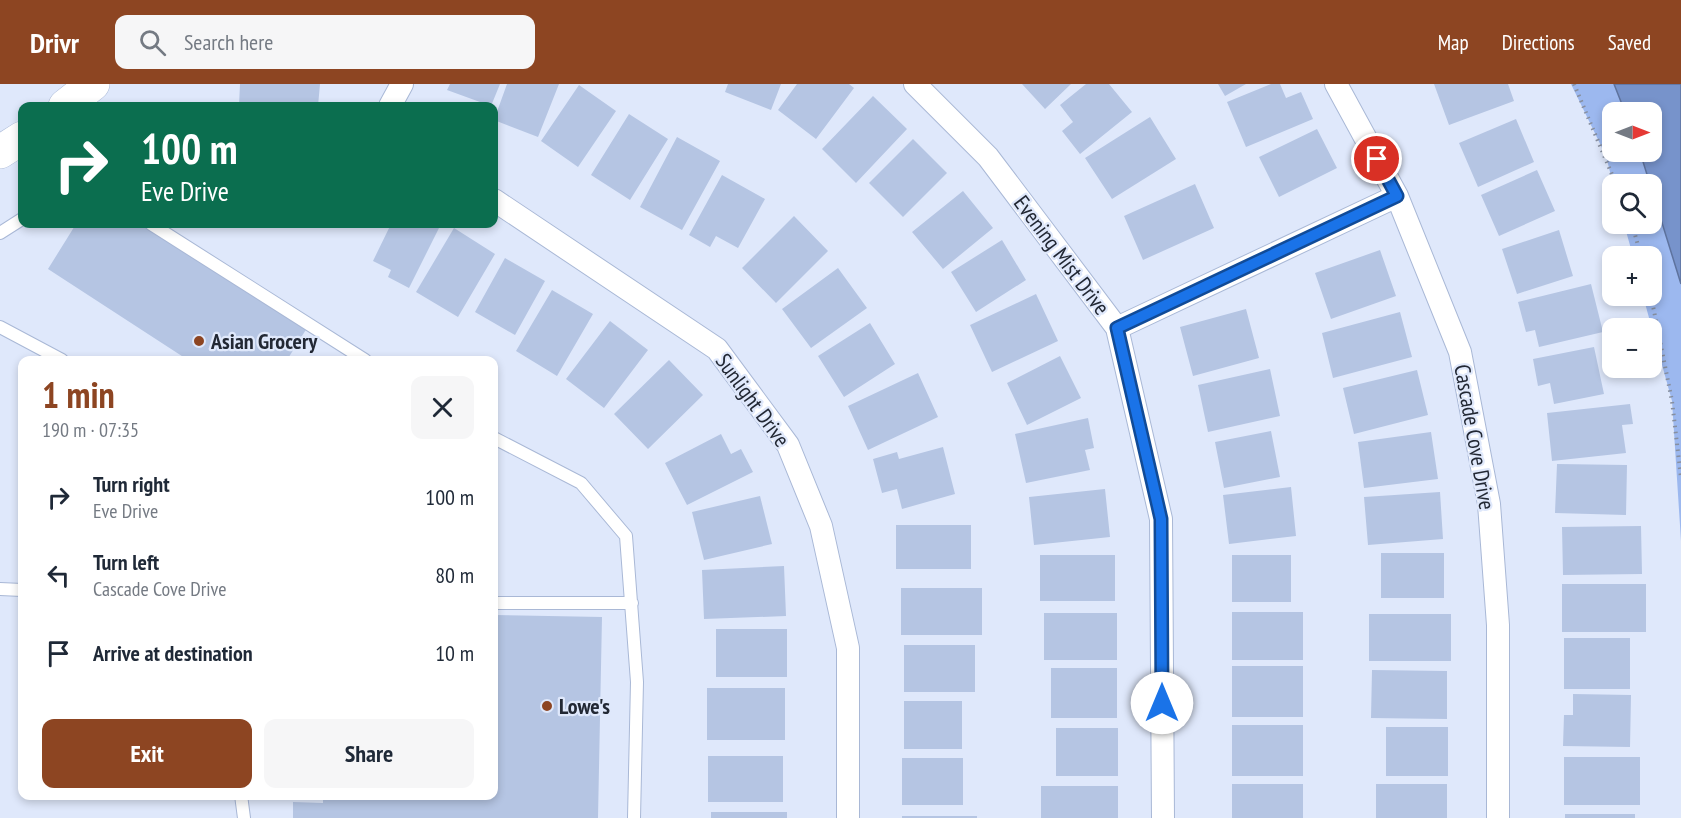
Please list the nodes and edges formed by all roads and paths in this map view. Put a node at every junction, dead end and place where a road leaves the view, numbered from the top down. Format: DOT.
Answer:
graph roads {
  1 [pos="93,84"];
  2 [pos="402,84"];
  3 [pos="915,84"];
  4 [pos="1336,84"];
  5 [pos="1574,84"];
  6 [pos="70,102"];
  7 [pos="392,102"];
  8 [pos="1612,174"];
  9 [pos="1397,196"];
  10 [pos="498,203"];
  11 [pos="18,221"];
  12 [pos="158,228"];
  13 [pos="0,232"];
  14 [pos="1653,306"];
  15 [pos="0,327"];
  16 [pos="1117,328"];
  17 [pos="54,356"];
  18 [pos="359,356"];
  19 [pos="498,440"];
  20 [pos="1681,478"];
  21 [pos="0,589"];
  22 [pos="18,590"];
  23 [pos="498,603"];
  24 [pos="632,603"];
  25 [pos="242,800"];
  26 [pos="244,818"];
  27 [pos="634,818"];
  28 [pos="848,818"];
  29 [pos="1163,818"];
  30 [pos="1498,818"];
  1 -- 6 [label="street"];
  2 -- 7 [label="street"];
  3 -- 16 [label="street, Evening Mist Drive"];
  4 -- 9 [label="street, Cascade Cove Drive"];
  5 -- 8 [label="path"];
  9 -- 16 [label="street"];
  9 -- 30 [label="street, Cascade Cove Drive"];
  10 -- 28 [label="street, Sunlight Drive"];
  11 -- 13 [label="lane"];
  12 -- 18 [label="lane"];
  14 -- 20 [label="path"];
  15 -- 17 [label="lane"];
  16 -- 29 [label="street, Evening Mist Drive"];
  19 -- 24 [label="lane"];
  21 -- 22 [label="lane"];
  23 -- 24 [label="lane"];
  24 -- 27 [label="lane"];
  25 -- 26 [label="lane"];
}
